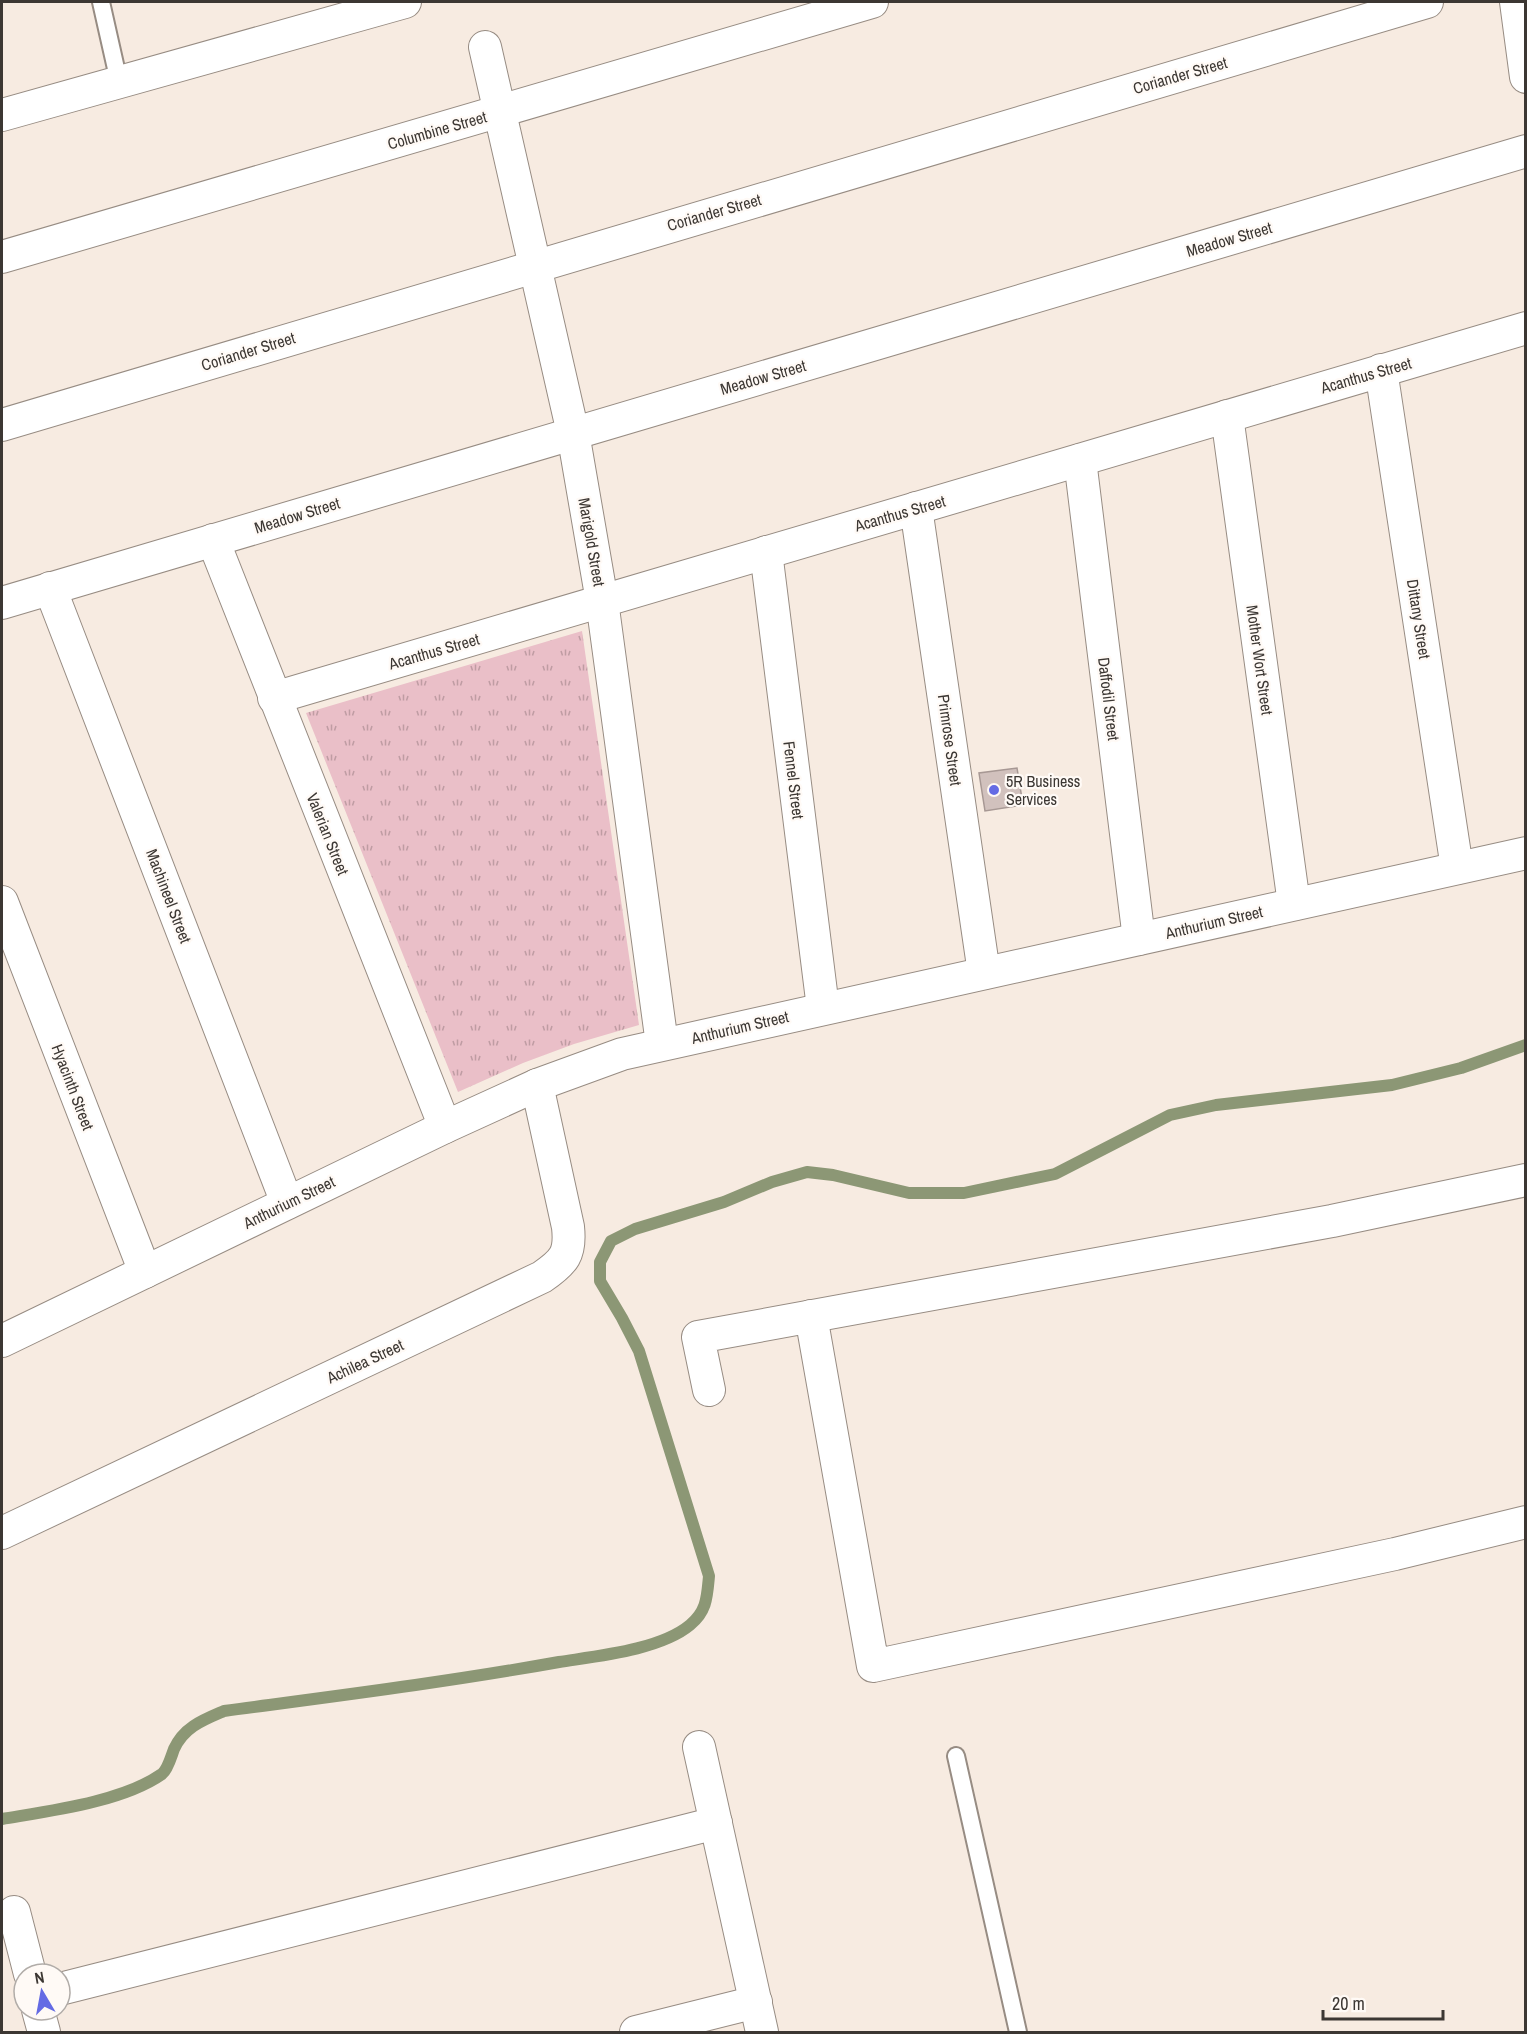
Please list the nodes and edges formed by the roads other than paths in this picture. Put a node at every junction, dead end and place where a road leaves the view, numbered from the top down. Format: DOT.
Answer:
graph roads {
  1 [pos="101,2"];
  2 [pos="405,2"];
  3 [pos="872,2"];
  4 [pos="1427,2"];
  5 [pos="1516,2"];
  6 [pos="485,47"];
  7 [pos="1526,76"];
  8 [pos="119,82"];
  9 [pos="500,112"];
  10 [pos="2,115"];
  11 [pos="1526,151"];
  12 [pos="2,257"];
  13 [pos="535,265"];
  14 [pos="1526,328"];
  15 [pos="1381,370"];
  16 [pos="1227,416"];
  17 [pos="2,425"];
  18 [pos="573,433"];
  19 [pos="1080,460"];
  20 [pos="916,508"];
  21 [pos="213,540"];
  22 [pos="766,552"];
  23 [pos="50,588"];
  24 [pos="602,601"];
  25 [pos="2,603"];
  26 [pos="274,698"];
  27 [pos="1526,853"];
  28 [pos="1457,868"];
  29 [pos="2,902"];
  30 [pos="1294,904"];
  31 [pos="1138,939"];
  32 [pos="984,973"];
  33 [pos="823,1008"];
  34 [pos="662,1044"];
  35 [pos="537,1085"];
  36 [pos="445,1127"];
  37 [pos="1526,1180"];
  38 [pos="287,1203"];
  39 [pos="145,1272"];
  40 [pos="811,1316"];
  41 [pos="2,1341"];
  42 [pos="709,1390"];
  43 [pos="1526,1522"];
  44 [pos="2,1533"];
  45 [pos="699,1747"];
  46 [pos="956,1756"];
  47 [pos="716,1823"];
  48 [pos="14,1912"];
  49 [pos="27,1962"];
  50 [pos="72,1986"];
  51 [pos="756,2002"];
  52 [pos="636,2032"];
  53 [pos="762,2032"];
  54 [pos="1018,2032"];
  1 -- 8 [label="lane"];
  2 -- 8 [label="street"];
  3 -- 9 [label="street, Columbine Street"];
  4 -- 13 [label="street, Coriander Street"];
  5 -- 7 [label="street"];
  6 -- 9 [label="street, Marigold Street"];
  8 -- 10 [label="street"];
  9 -- 12 [label="street, Columbine Street"];
  9 -- 13 [label="street, Marigold Street"];
  11 -- 18 [label="street, Meadow Street"];
  13 -- 17 [label="street, Coriander Street"];
  13 -- 18 [label="street, Marigold Street"];
  14 -- 15 [label="street, Acanthus Street"];
  15 -- 16 [label="street, Acanthus Street"];
  15 -- 28 [label="street, Dittany Street"];
  16 -- 19 [label="street, Acanthus Street"];
  16 -- 30 [label="street, Mother Wort Street"];
  18 -- 21 [label="street, Meadow Street"];
  18 -- 24 [label="street, Marigold Street"];
  19 -- 20 [label="street, Acanthus Street"];
  19 -- 31 [label="street, Daffodil Street"];
  20 -- 22 [label="street, Acanthus Street"];
  20 -- 32 [label="street, Primrose Street"];
  21 -- 23 [label="street, Meadow Street"];
  21 -- 26 [label="street, Valerian Street"];
  22 -- 24 [label="street, Acanthus Street"];
  22 -- 33 [label="street, Fennel Street"];
  23 -- 25 [label="street, Meadow Street"];
  23 -- 38 [label="street, Machineel Street"];
  24 -- 26 [label="street, Acanthus Street"];
  24 -- 34 [label="street, Marigold Street"];
  26 -- 36 [label="street, Valerian Street"];
  27 -- 28 [label="street, Anthurium Street"];
  28 -- 30 [label="street, Anthurium Street"];
  29 -- 39 [label="street, Hyacinth Street"];
  30 -- 31 [label="street, Anthurium Street"];
  31 -- 32 [label="street, Anthurium Street"];
  32 -- 33 [label="street, Anthurium Street"];
  33 -- 34 [label="street, Anthurium Street"];
  34 -- 35 [label="street, Anthurium Street"];
  35 -- 36 [label="street, Anthurium Street"];
  35 -- 44 [label="street, Achilea Street"];
  36 -- 38 [label="street, Anthurium Street"];
  37 -- 40 [label="street"];
  38 -- 39 [label="street, Anthurium Street"];
  39 -- 41 [label="street, Anthurium Street"];
  40 -- 42 [label="street"];
  40 -- 43 [label="street"];
  45 -- 47 [label="street"];
  46 -- 54 [label="lane"];
  47 -- 50 [label="street"];
  47 -- 51 [label="street"];
  48 -- 49 [label="street"];
  51 -- 52 [label="street"];
  51 -- 53 [label="street"];
}
